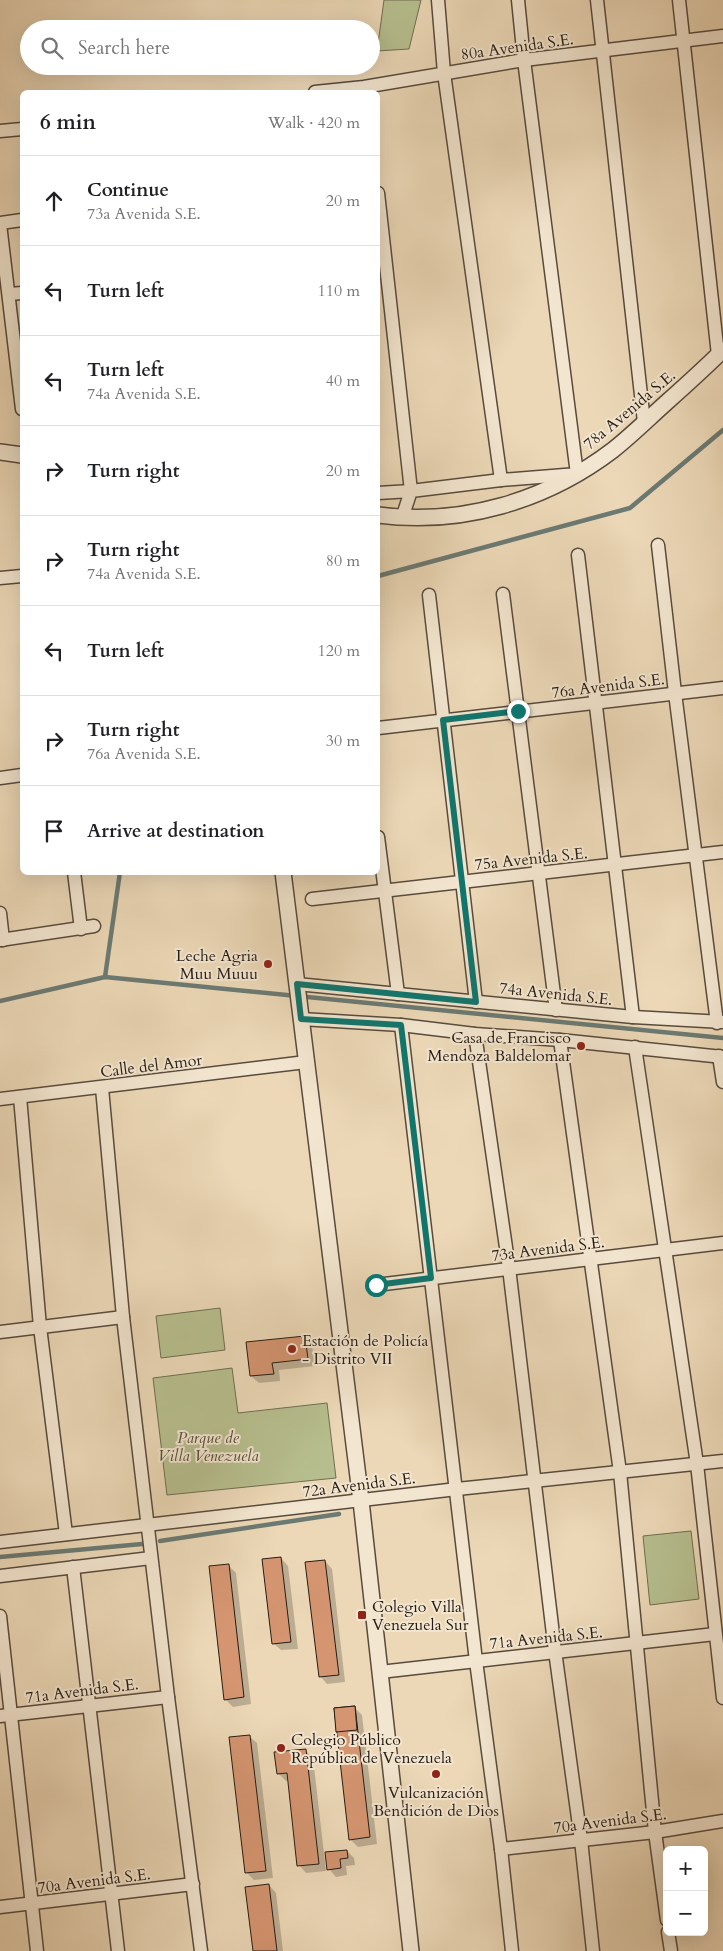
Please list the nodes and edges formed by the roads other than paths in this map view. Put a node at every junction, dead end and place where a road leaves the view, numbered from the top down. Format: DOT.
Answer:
graph roads {
  1 [pos="438,0"];
  2 [pos="518,0"];
  3 [pos="597,0"];
  4 [pos="679,0"];
  5 [pos="723,36"];
  6 [pos="683,42"];
  7 [pos="602,51"];
  8 [pos="524,60"];
  9 [pos="444,72"];
  10 [pos="364,90"];
  11 [pos="20,128"];
  12 [pos="0,131"];
  13 [pos="20,220"];
  14 [pos="0,224"];
  15 [pos="380,236"];
  16 [pos="20,293"];
  17 [pos="9,294"];
  18 [pos="721,353"];
  19 [pos="20,375"];
  20 [pos="644,422"];
  21 [pos="0,452"];
  22 [pos="20,455"];
  23 [pos="577,474"];
  24 [pos="501,480"];
  25 [pos="411,491"];
  26 [pos="380,493"];
  27 [pos="380,515"];
  28 [pos="402,518"];
  29 [pos="658,545"];
  30 [pos="578,555"];
  31 [pos="20,576"];
  32 [pos="0,578"];
  33 [pos="503,594"];
  34 [pos="429,595"];
  35 [pos="723,688"];
  36 [pos="675,693"];
  37 [pos="595,702"];
  38 [pos="518,711"];
  39 [pos="443,720"];
  40 [pos="380,728"];
  41 [pos="20,776"];
  42 [pos="0,778"];
  43 [pos="723,852"];
  44 [pos="380,855"];
  45 [pos="696,855"];
  46 [pos="615,865"];
  47 [pos="538,873"];
  48 [pos="74,875"];
  49 [pos="283,875"];
  50 [pos="463,881"];
  51 [pos="384,890"];
  52 [pos="312,899"];
  53 [pos="0,912"];
  54 [pos="94,926"];
  55 [pos="81,928"];
  56 [pos="2,940"];
  57 [pos="297,984"];
  58 [pos="398,994"];
  59 [pos="476,1002"];
  60 [pos="556,1010"];
  61 [pos="633,1018"];
  62 [pos="301,1019"];
  63 [pos="720,1023"];
  64 [pos="401,1025"];
  65 [pos="475,1034"];
  66 [pos="560,1040"];
  67 [pos="635,1047"];
  68 [pos="721,1056"];
  69 [pos="306,1062"];
  70 [pos="723,1082"];
  71 [pos="102,1088"];
  72 [pos="20,1097"];
  73 [pos="0,1099"];
  74 [pos="723,1243"];
  75 [pos="665,1250"];
  76 [pos="590,1259"];
  77 [pos="509,1268"];
  78 [pos="431,1278"];
  79 [pos="376,1285"];
  80 [pos="123,1317"];
  81 [pos="40,1327"];
  82 [pos="0,1332"];
  83 [pos="723,1461"];
  84 [pos="697,1464"];
  85 [pos="620,1472"];
  86 [pos="535,1480"];
  87 [pos="456,1488"];
  88 [pos="361,1501"];
  89 [pos="148,1525"];
  90 [pos="66,1534"];
  91 [pos="0,1542"];
  92 [pos="151,1558"];
  93 [pos="73,1568"];
  94 [pos="0,1576"];
  95 [pos="0,1616"];
  96 [pos="715,1634"];
  97 [pos="637,1644"];
  98 [pos="555,1652"];
  99 [pos="476,1661"];
  100 [pos="380,1672"];
  101 [pos="168,1697"];
  102 [pos="723,1698"];
  103 [pos="89,1706"];
  104 [pos="6,1716"];
  105 [pos="723,1821"];
  106 [pos="654,1832"];
  107 [pos="581,1840"];
  108 [pos="501,1849"];
  109 [pos="193,1884"];
  110 [pos="663,1893"];
  111 [pos="111,1894"];
  112 [pos="32,1904"];
  113 [pos="0,1907"];
  114 [pos="669,1936"];
  115 [pos="37,1951"];
  116 [pos="118,1951"];
  117 [pos="201,1951"];
  118 [pos="412,1951"];
  119 [pos="512,1951"];
  120 [pos="593,1951"];
  121 [pos="671,1951"];
  1 -- 9 [label="street"];
  2 -- 8 [label="street"];
  3 -- 7 [label="street"];
  4 -- 6 [label="street"];
  5 -- 6 [label="street, 80a Avenida S.E."];
  6 -- 7 [label="street, 80a Avenida S.E."];
  6 -- 18 [label="street"];
  7 -- 8 [label="street, 80a Avenida S.E."];
  7 -- 20 [label="street"];
  8 -- 9 [label="street, 80a Avenida S.E."];
  8 -- 23 [label="street"];
  9 -- 10 [label="street, 80a Avenida S.E."];
  9 -- 24 [label="street"];
  11 -- 12 [label="street"];
  13 -- 14 [label="street"];
  14 -- 17 [label="street"];
  15 -- 25 [label="street"];
  16 -- 17 [label="street"];
  17 -- 19 [label="street"];
  18 -- 20 [label="street, 78a Avenida S.E."];
  20 -- 23 [label="street, 78a Avenida S.E."];
  21 -- 22 [label="street"];
  23 -- 24 [label="street"];
  23 -- 28 [label="street, 78a Avenida S.E."];
  24 -- 25 [label="street"];
  25 -- 26 [label="street"];
  25 -- 28 [label="street"];
  27 -- 28 [label="street, 78a Avenida S.E."];
  29 -- 36 [label="street"];
  30 -- 37 [label="street"];
  31 -- 32 [label="street"];
  33 -- 38 [label="street"];
  34 -- 39 [label="street"];
  35 -- 36 [label="street, 76a Avenida S.E."];
  36 -- 37 [label="street, 76a Avenida S.E."];
  36 -- 45 [label="street"];
  37 -- 38 [label="street, 76a Avenida S.E."];
  37 -- 46 [label="street"];
  38 -- 39 [label="street, 76a Avenida S.E."];
  38 -- 47 [label="street"];
  39 -- 40 [label="street, 76a Avenida S.E."];
  39 -- 50 [label="street"];
  41 -- 42 [label="street"];
  43 -- 45 [label="street, 75a Avenida S.E."];
  44 -- 51 [label="street"];
  45 -- 46 [label="street, 75a Avenida S.E."];
  45 -- 63 [label="street"];
  46 -- 47 [label="street, 75a Avenida S.E."];
  46 -- 61 [label="street"];
  47 -- 50 [label="street, 75a Avenida S.E."];
  47 -- 60 [label="street"];
  48 -- 55 [label="street"];
  49 -- 57 [label="street"];
  50 -- 51 [label="street, 75a Avenida S.E."];
  50 -- 59 [label="street"];
  51 -- 52 [label="street, 75a Avenida S.E."];
  51 -- 58 [label="street"];
  53 -- 56 [label="street"];
  54 -- 55 [label="street"];
  55 -- 56 [label="street"];
  57 -- 58 [label="street, 74a Avenida S.E."];
  57 -- 62 [label="street"];
  58 -- 59 [label="street, 74a Avenida S.E."];
  59 -- 60 [label="street, 74a Avenida S.E."];
  60 -- 61 [label="street, 74a Avenida S.E."];
  61 -- 63 [label="street, 74a Avenida S.E."];
  62 -- 64 [label="street"];
  62 -- 69 [label="street"];
  64 -- 65 [label="street"];
  64 -- 78 [label="street"];
  65 -- 66 [label="street"];
  65 -- 77 [label="street"];
  66 -- 67 [label="street"];
  66 -- 76 [label="street"];
  67 -- 68 [label="street"];
  67 -- 75 [label="street"];
  68 -- 70 [label="street"];
  69 -- 71 [label="street, Calle del Amor"];
  69 -- 88 [label="street"];
  71 -- 72 [label="street, Calle del Amor"];
  71 -- 80 [label="street"];
  72 -- 73 [label="street, Calle del Amor"];
  72 -- 81 [label="street"];
  74 -- 75 [label="street, 73a Avenida S.E."];
  75 -- 76 [label="street, 73a Avenida S.E."];
  75 -- 84 [label="street"];
  76 -- 77 [label="street, 73a Avenida S.E."];
  76 -- 85 [label="street"];
  77 -- 78 [label="street, 73a Avenida S.E."];
  77 -- 86 [label="street"];
  78 -- 79 [label="street, 73a Avenida S.E."];
  78 -- 87 [label="street"];
  80 -- 81 [label="street"];
  80 -- 89 [label="street"];
  81 -- 82 [label="street"];
  81 -- 90 [label="street"];
  83 -- 84 [label="street, 72a Avenida S.E."];
  84 -- 85 [label="street, 72a Avenida S.E."];
  84 -- 96 [label="street"];
  85 -- 86 [label="street, 72a Avenida S.E."];
  85 -- 97 [label="street"];
  86 -- 87 [label="street, 72a Avenida S.E."];
  86 -- 98 [label="street"];
  87 -- 88 [label="street, 72a Avenida S.E."];
  87 -- 99 [label="street"];
  88 -- 89 [label="street, 72a Avenida S.E."];
  88 -- 100 [label="street"];
  89 -- 90 [label="street, 72a Avenida S.E."];
  89 -- 92 [label="street"];
  90 -- 91 [label="street, 72a Avenida S.E."];
  92 -- 93 [label="street"];
  92 -- 101 [label="street"];
  93 -- 94 [label="street"];
  93 -- 103 [label="street"];
  95 -- 104 [label="street"];
  96 -- 97 [label="street, 71a Avenida S.E."];
  96 -- 102 [label="street"];
  97 -- 98 [label="street, 71a Avenida S.E."];
  97 -- 106 [label="street"];
  98 -- 99 [label="street, 71a Avenida S.E."];
  98 -- 107 [label="street"];
  99 -- 100 [label="street, 71a Avenida S.E."];
  99 -- 108 [label="street"];
  100 -- 118 [label="street"];
  101 -- 103 [label="street, 71a Avenida S.E."];
  101 -- 109 [label="street"];
  103 -- 104 [label="street, 71a Avenida S.E."];
  103 -- 111 [label="street"];
  104 -- 112 [label="street"];
  105 -- 106 [label="street, 70a Avenida S.E."];
  106 -- 107 [label="street, 70a Avenida S.E."];
  106 -- 110 [label="street"];
  107 -- 108 [label="street, 70a Avenida S.E."];
  107 -- 120 [label="street"];
  108 -- 119 [label="street"];
  109 -- 111 [label="street, 70a Avenida S.E."];
  109 -- 117 [label="street"];
  111 -- 112 [label="street, 70a Avenida S.E."];
  111 -- 116 [label="street"];
  112 -- 113 [label="street, 70a Avenida S.E."];
  112 -- 115 [label="street"];
  114 -- 121 [label="street"];
}
